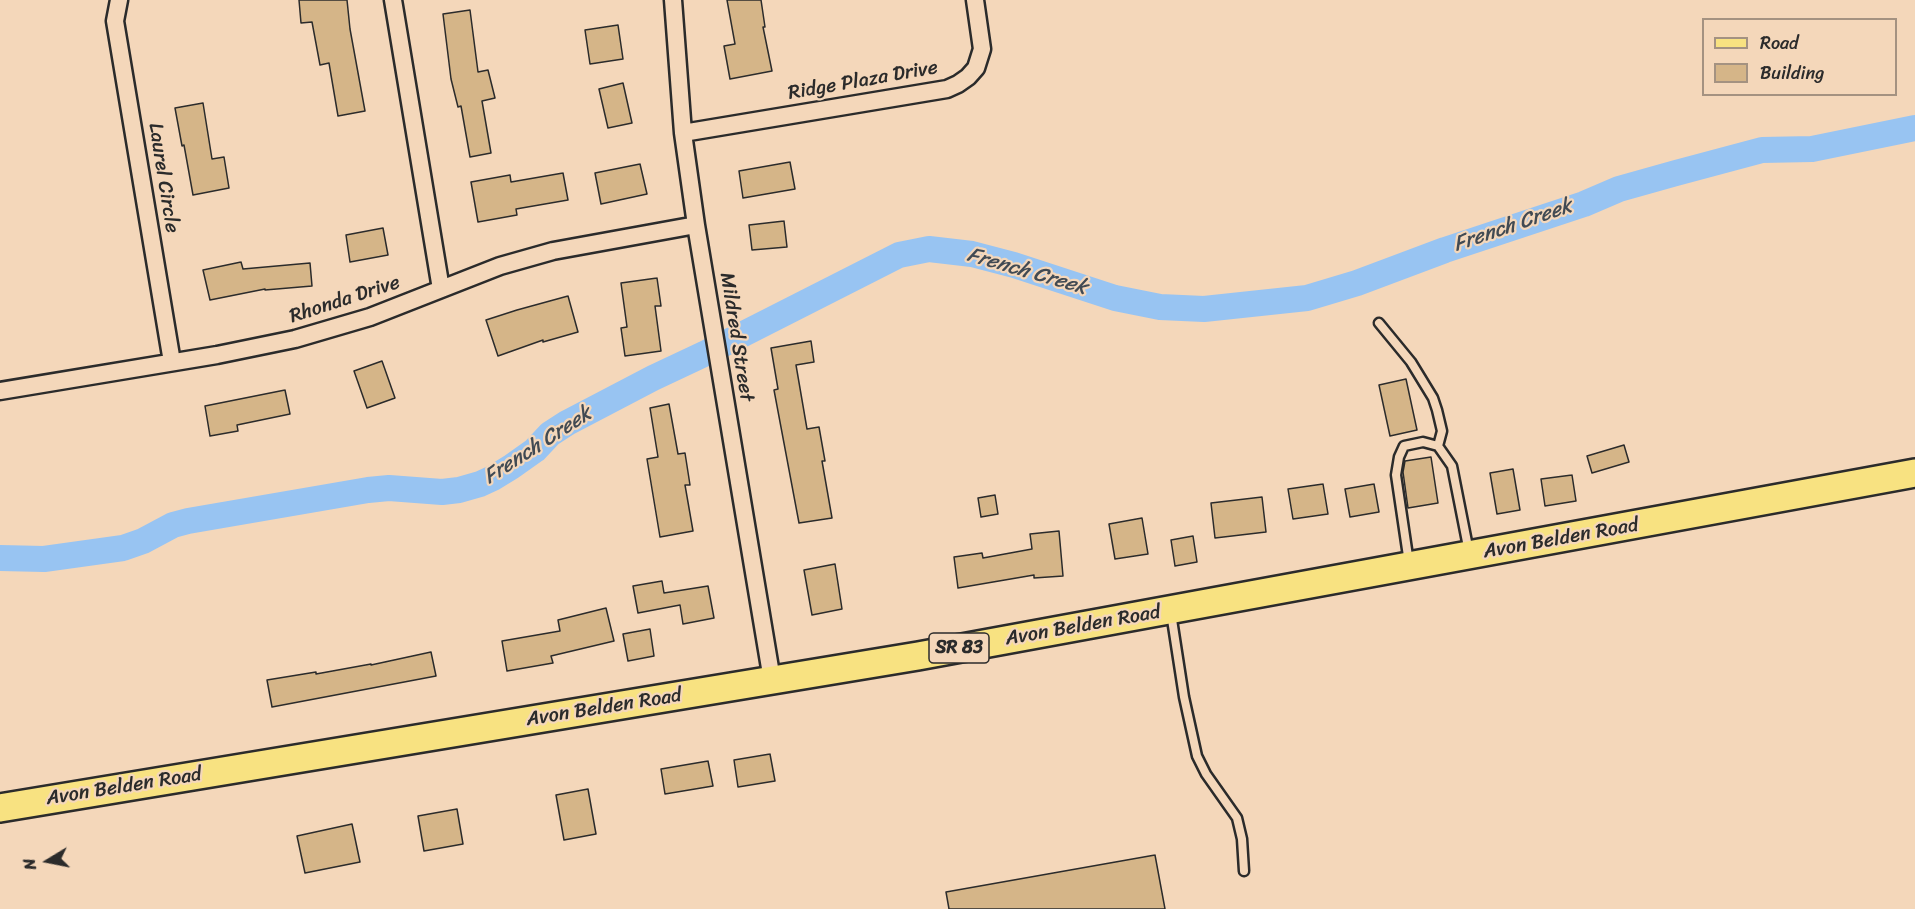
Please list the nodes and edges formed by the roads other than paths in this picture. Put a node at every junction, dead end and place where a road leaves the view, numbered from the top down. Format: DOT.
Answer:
graph roads {
  1 [pos="119,0"];
  2 [pos="393,0"];
  3 [pos="673,0"];
  4 [pos="975,0"];
  5 [pos="683,133"];
  6 [pos="696,225"];
  7 [pos="441,289"];
  8 [pos="1379,323"];
  9 [pos="172,362"];
  10 [pos="0,391"];
  11 [pos="1438,446"];
  12 [pos="1915,473"];
  13 [pos="1470,555"];
  14 [pos="1410,567"];
  15 [pos="1170,610"];
  16 [pos="772,680"];
  17 [pos="0,808"];
  18 [pos="1244,871"];
  1 -- 9 [label="street, Laurel Circle"];
  2 -- 7 [label="street"];
  3 -- 5 [label="street, Mildred Street"];
  4 -- 5 [label="street, Ridge Plaza Drive"];
  5 -- 6 [label="street, Mildred Street"];
  6 -- 7 [label="street, Rhonda Drive"];
  6 -- 16 [label="street, Mildred Street"];
  7 -- 9 [label="street, Rhonda Drive"];
  8 -- 11 [label="lane"];
  9 -- 10 [label="street, Rhonda Drive"];
  11 -- 13 [label="lane"];
  11 -- 14 [label="lane"];
  12 -- 13 [label="main road, Avon Belden Road / SR 83"];
  13 -- 14 [label="main road, Avon Belden Road / SR 83"];
  14 -- 15 [label="main road, Avon Belden Road / SR 83"];
  15 -- 16 [label="main road, Avon Belden Road / SR 83"];
  15 -- 18 [label="lane"];
  16 -- 17 [label="main road, Avon Belden Road / SR 83"];
}
